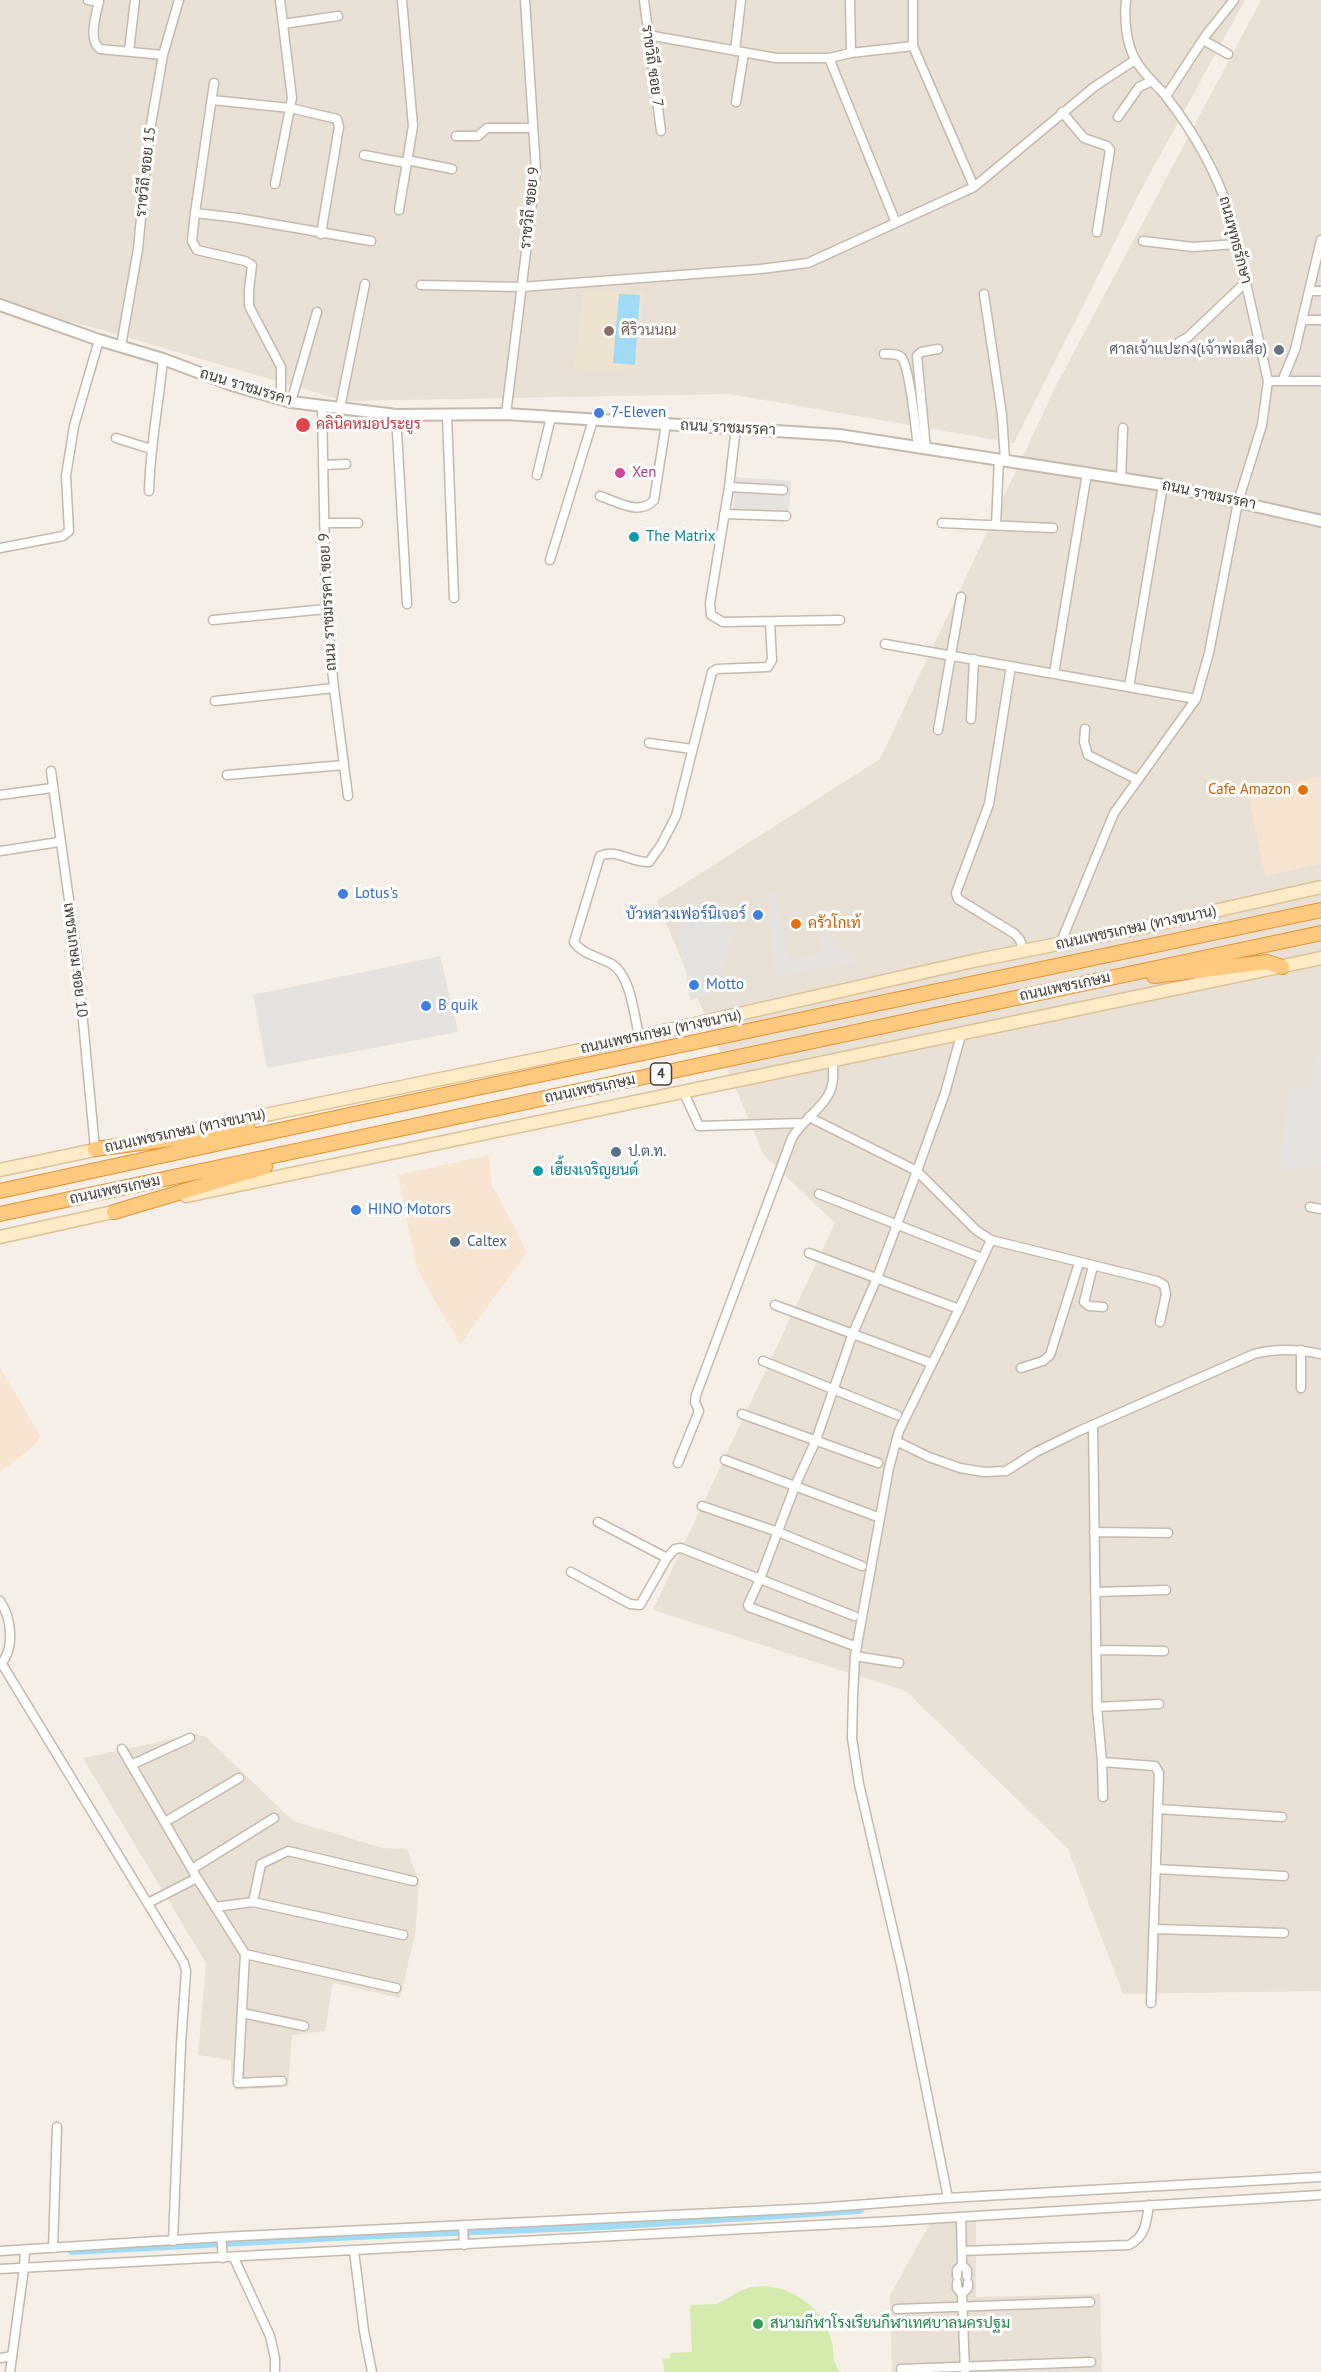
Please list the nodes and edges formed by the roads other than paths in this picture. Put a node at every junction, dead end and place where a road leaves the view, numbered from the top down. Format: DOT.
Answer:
graph roads {
  1 [pos="88,0"];
  2 [pos="135,0"];
  3 [pos="179,0"];
  4 [pos="280,0"];
  5 [pos="402,0"];
  6 [pos="525,0"];
  7 [pos="644,0"];
  8 [pos="741,0"];
  9 [pos="850,0"];
  10 [pos="913,0"];
  11 [pos="1126,0"];
  12 [pos="1234,0"];
  13 [pos="99,1"];
  14 [pos="338,16"];
  15 [pos="283,24"];
  16 [pos="648,35"];
  17 [pos="1203,40"];
  18 [pos="913,46"];
  19 [pos="129,51"];
  20 [pos="740,52"];
  21 [pos="851,53"];
  22 [pos="1228,54"];
  23 [pos="163,55"];
  24 [pos="828,58"];
  25 [pos="1135,60"];
  26 [pos="1152,81"];
  27 [pos="214,83"];
  28 [pos="1166,96"];
  29 [pos="212,100"];
  30 [pos="736,102"];
  31 [pos="290,108"];
  32 [pos="1062,112"];
  33 [pos="1118,117"];
  34 [pos="533,128"];
  35 [pos="661,131"];
  36 [pos="456,136"];
  37 [pos="364,155"];
  38 [pos="407,162"];
  39 [pos="452,169"];
  40 [pos="275,184"];
  41 [pos="975,187"];
  42 [pos="399,210"];
  43 [pos="195,213"];
  44 [pos="896,223"];
  45 [pos="1097,232"];
  46 [pos="321,234"];
  47 [pos="1321,240"];
  48 [pos="371,241"];
  49 [pos="1143,241"];
  50 [pos="1237,244"];
  51 [pos="1246,282"];
  52 [pos="365,285"];
  53 [pos="420,285"];
  54 [pos="521,287"];
  55 [pos="1309,291"];
  56 [pos="1321,291"];
  57 [pos="984,294"];
  58 [pos="0,305"];
  59 [pos="317,312"];
  60 [pos="1302,320"];
  61 [pos="1321,320"];
  62 [pos="99,340"];
  63 [pos="1179,342"];
  64 [pos="121,346"];
  65 [pos="938,349"];
  66 [pos="884,354"];
  67 [pos="163,358"];
  68 [pos="1283,380"];
  69 [pos="1268,381"];
  70 [pos="1321,381"];
  71 [pos="286,401"];
  72 [pos="322,407"];
  73 [pos="340,408"];
  74 [pos="506,414"];
  75 [pos="396,415"];
  76 [pos="447,415"];
  77 [pos="551,417"];
  78 [pos="593,420"];
  79 [pos="666,424"];
  80 [pos="736,427"];
  81 [pos="1123,428"];
  82 [pos="116,438"];
  83 [pos="922,448"];
  84 [pos="151,449"];
  85 [pos="1002,459"];
  86 [pos="346,464"];
  87 [pos="324,465"];
  88 [pos="1087,473"];
  89 [pos="537,475"];
  90 [pos="1121,478"];
  91 [pos="1163,485"];
  92 [pos="729,487"];
  93 [pos="783,490"];
  94 [pos="149,491"];
  95 [pos="600,496"];
  96 [pos="1238,502"];
  97 [pos="724,514"];
  98 [pos="786,516"];
  99 [pos="1321,521"];
  100 [pos="324,523"];
  101 [pos="358,523"];
  102 [pos="942,523"];
  103 [pos="996,525"];
  104 [pos="1053,528"];
  105 [pos="0,548"];
  106 [pos="550,560"];
  107 [pos="961,597"];
  108 [pos="454,598"];
  109 [pos="407,604"];
  110 [pos="326,609"];
  111 [pos="213,620"];
  112 [pos="840,620"];
  113 [pos="771,622"];
  114 [pos="885,644"];
  115 [pos="950,655"];
  116 [pos="974,659"];
  117 [pos="1011,666"];
  118 [pos="1054,674"];
  119 [pos="1129,687"];
  120 [pos="334,688"];
  121 [pos="1196,699"];
  122 [pos="215,701"];
  123 [pos="971,719"];
  124 [pos="1085,729"];
  125 [pos="938,730"];
  126 [pos="649,743"];
  127 [pos="692,749"];
  128 [pos="344,765"];
  129 [pos="51,771"];
  130 [pos="227,775"];
  131 [pos="1138,780"];
  132 [pos="52,788"];
  133 [pos="0,795"];
  134 [pos="348,796"];
  135 [pos="59,842"];
  136 [pos="0,851"];
  137 [pos="1321,887"];
  138 [pos="1321,910"];
  139 [pos="1321,933"];
  140 [pos="1060,944"];
  141 [pos="1024,952"];
  142 [pos="1321,958"];
  143 [pos="1282,967"];
  144 [pos="1124,974"];
  145 [pos="961,1035"];
  146 [pos="639,1036"];
  147 [pos="833,1061"];
  148 [pos="684,1093"];
  149 [pos="350,1115"];
  150 [pos="806,1120"];
  151 [pos="356,1140"];
  152 [pos="95,1149"];
  153 [pos="0,1170"];
  154 [pos="917,1171"];
  155 [pos="0,1191"];
  156 [pos="819,1194"];
  157 [pos="1310,1207"];
  158 [pos="1321,1209"];
  159 [pos="114,1212"];
  160 [pos="0,1214"];
  161 [pos="896,1224"];
  162 [pos="0,1237"];
  163 [pos="991,1240"];
  164 [pos="810,1253"];
  165 [pos="982,1258"];
  166 [pos="1079,1263"];
  167 [pos="1093,1266"];
  168 [pos="877,1278"];
  169 [pos="775,1305"];
  170 [pos="1103,1307"];
  171 [pos="959,1309"];
  172 [pos="1160,1322"];
  173 [pos="853,1333"];
  174 [pos="1301,1350"];
  175 [pos="1321,1354"];
  176 [pos="763,1361"];
  177 [pos="931,1363"];
  178 [pos="1021,1368"];
  179 [pos="1301,1388"];
  180 [pos="834,1389"];
  181 [pos="742,1414"];
  182 [pos="897,1415"];
  183 [pos="1093,1425"];
  184 [pos="816,1440"];
  185 [pos="896,1441"];
  186 [pos="725,1460"];
  187 [pos="678,1463"];
  188 [pos="878,1463"];
  189 [pos="795,1486"];
  190 [pos="702,1506"];
  191 [pos="875,1516"];
  192 [pos="598,1522"];
  193 [pos="778,1532"];
  194 [pos="1094,1532"];
  195 [pos="1168,1533"];
  196 [pos="667,1557"];
  197 [pos="862,1566"];
  198 [pos="572,1572"];
  199 [pos="760,1579"];
  200 [pos="1166,1590"];
  201 [pos="1095,1592"];
  202 [pos="0,1601"];
  203 [pos="854,1616"];
  204 [pos="1096,1650"];
  205 [pos="1164,1651"];
  206 [pos="856,1652"];
  207 [pos="899,1663"];
  208 [pos="1,1665"];
  209 [pos="1159,1704"];
  210 [pos="1098,1707"];
  211 [pos="190,1737"];
  212 [pos="122,1749"];
  213 [pos="1102,1762"];
  214 [pos="131,1765"];
  215 [pos="239,1778"];
  216 [pos="1103,1797"];
  217 [pos="1158,1809"];
  218 [pos="1282,1817"];
  219 [pos="274,1818"];
  220 [pos="165,1822"];
  221 [pos="192,1869"];
  222 [pos="1155,1869"];
  223 [pos="1284,1876"];
  224 [pos="198,1878"];
  225 [pos="412,1881"];
  226 [pos="253,1902"];
  227 [pos="148,1903"];
  228 [pos="215,1906"];
  229 [pos="1154,1929"];
  230 [pos="1284,1933"];
  231 [pos="403,1935"];
  232 [pos="245,1954"];
  233 [pos="396,1988"];
  234 [pos="1151,2003"];
  235 [pos="242,2013"];
  236 [pos="304,2026"];
  237 [pos="282,2081"];
  238 [pos="57,2127"];
  239 [pos="1321,2177"];
  240 [pos="1321,2195"];
  241 [pos="948,2198"];
  242 [pos="1149,2205"];
  243 [pos="961,2217"];
  244 [pos="464,2227"];
  245 [pos="221,2239"];
  246 [pos="173,2241"];
  247 [pos="464,2242"];
  248 [pos="53,2248"];
  249 [pos="0,2251"];
  250 [pos="25,2251"];
  251 [pos="354,2251"];
  252 [pos="962,2251"];
  253 [pos="223,2255"];
  254 [pos="234,2258"];
  255 [pos="962,2265"];
  256 [pos="24,2266"];
  257 [pos="0,2270"];
  258 [pos="962,2294"];
  259 [pos="1090,2302"];
  260 [pos="963,2307"];
  261 [pos="897,2308"];
  262 [pos="12,2356"];
  263 [pos="0,2358"];
  264 [pos="1091,2362"];
  265 [pos="901,2369"];
  266 [pos="965,2370"];
  267 [pos="10,2372"];
  268 [pos="275,2372"];
  269 [pos="372,2372"];
  1 -- 13 [label="street"];
  2 -- 19 [label="street"];
  3 -- 23 [label="street, ราชวิถี ซอย 15"];
  4 -- 15 [label="street"];
  5 -- 38 [label="street"];
  6 -- 34 [label="street, ราชวิถี ซอย 9"];
  7 -- 16 [label="street, ราขวิถี ซอย 7"];
  8 -- 20 [label="street"];
  9 -- 21 [label="street"];
  10 -- 18 [label="street"];
  11 -- 25 [label="street, ถนนพุทธรักษา"];
  12 -- 17 [label="street"];
  13 -- 19 [label="street"];
  14 -- 15 [label="street"];
  15 -- 31 [label="street"];
  16 -- 20 [label="street"];
  16 -- 35 [label="street, ราขวิถี ซอย 7"];
  17 -- 22 [label="street"];
  17 -- 28 [label="street"];
  18 -- 21 [label="street"];
  18 -- 41 [label="street"];
  19 -- 23 [label="street"];
  20 -- 24 [label="street"];
  20 -- 30 [label="street"];
  21 -- 24 [label="street"];
  23 -- 64 [label="street, ราชวิถี ซอย 15"];
  24 -- 44 [label="street"];
  25 -- 26 [label="street, ถนนพุทธรักษา"];
  25 -- 32 [label="street"];
  26 -- 28 [label="street, ถนนพุทธรักษา"];
  26 -- 33 [label="street"];
  27 -- 29 [label="street"];
  28 -- 50 [label="street, ถนนพุทธรักษา"];
  29 -- 31 [label="street"];
  29 -- 43 [label="street"];
  31 -- 40 [label="street"];
  31 -- 46 [label="street"];
  32 -- 41 [label="street"];
  32 -- 45 [label="street"];
  34 -- 36 [label="street"];
  34 -- 54 [label="street, ราชวิถี ซอย 9"];
  37 -- 38 [label="street"];
  38 -- 39 [label="street"];
  38 -- 42 [label="street"];
  41 -- 44 [label="street"];
  43 -- 46 [label="street"];
  43 -- 71 [label="street"];
  44 -- 54 [label="street"];
  46 -- 48 [label="street"];
  47 -- 55 [label="street"];
  49 -- 50 [label="street"];
  50 -- 51 [label="street, ถนนพุทธรักษา"];
  51 -- 63 [label="street"];
  51 -- 69 [label="street, ถนนพุทธรักษา"];
  52 -- 73 [label="street"];
  53 -- 54 [label="street"];
  54 -- 74 [label="street, ราชวิถี ซอย 9"];
  55 -- 56 [label="street"];
  55 -- 60 [label="street"];
  57 -- 85 [label="street"];
  58 -- 62 [label="street, ถนน ราชมรรคา"];
  59 -- 71 [label="street"];
  60 -- 61 [label="street"];
  60 -- 68 [label="street"];
  62 -- 64 [label="street, ถนน ราชมรรคา"];
  62 -- 105 [label="street"];
  64 -- 67 [label="street, ถนน ราชมรรคา"];
  65 -- 83 [label="street"];
  66 -- 83 [label="street"];
  67 -- 71 [label="street, ถนน ราชมรรคา"];
  67 -- 84 [label="street"];
  68 -- 69 [label="street"];
  68 -- 70 [label="street"];
  69 -- 96 [label="street, ถนนพุทธรักษา"];
  71 -- 72 [label="street, ถนน ราชมรรคา"];
  72 -- 73 [label="street, ถนน ราชมรรคา"];
  72 -- 87 [label="street, ถนน ราชมรรคา ซอย 9"];
  73 -- 75 [label="street, ถนน ราชมรรคา"];
  74 -- 76 [label="street, ถนน ราชมรรคา"];
  74 -- 77 [label="street, ถนน ราชมรรคา"];
  75 -- 76 [label="street, ถนน ราชมรรคา"];
  75 -- 109 [label="street"];
  76 -- 108 [label="street"];
  77 -- 78 [label="street, ถนน ราชมรรคา"];
  77 -- 89 [label="street"];
  78 -- 79 [label="street, ถนน ราชมรรคา"];
  78 -- 106 [label="street"];
  79 -- 80 [label="street, ถนน ราชมรรคา"];
  79 -- 95 [label="street"];
  80 -- 83 [label="street, ถนน ราชมรรคา"];
  80 -- 92 [label="street"];
  81 -- 90 [label="street"];
  82 -- 84 [label="street"];
  83 -- 85 [label="street, ถนน ราชมรรคา"];
  84 -- 94 [label="street"];
  85 -- 88 [label="street, ถนน ราชมรรคา"];
  85 -- 103 [label="street"];
  86 -- 87 [label="street"];
  87 -- 100 [label="street, ถนน ราชมรรคา ซอย 9"];
  88 -- 90 [label="street, ถนน ราชมรรคา"];
  88 -- 118 [label="street"];
  90 -- 91 [label="street, ถนน ราชมรรคา"];
  91 -- 96 [label="street, ถนน ราชมรรคา"];
  91 -- 119 [label="street"];
  92 -- 93 [label="street"];
  92 -- 97 [label="street"];
  96 -- 99 [label="street, ถนน ราชมรรคา"];
  96 -- 121 [label="street, ถนนพุทธรักษา"];
  97 -- 98 [label="street"];
  97 -- 113 [label="street"];
  100 -- 101 [label="street"];
  100 -- 110 [label="street, ถนน ราชมรรคา ซอย 9"];
  102 -- 103 [label="street"];
  103 -- 104 [label="street"];
  107 -- 115 [label="street"];
  110 -- 111 [label="street"];
  110 -- 120 [label="street, ถนน ราชมรรคา ซอย 9"];
  112 -- 113 [label="street"];
  113 -- 127 [label="street"];
  114 -- 115 [label="street"];
  115 -- 116 [label="street"];
  115 -- 125 [label="street"];
  116 -- 117 [label="street"];
  116 -- 123 [label="street"];
  117 -- 118 [label="street"];
  117 -- 141 [label="street"];
  118 -- 119 [label="street"];
  119 -- 121 [label="street"];
  120 -- 122 [label="street"];
  120 -- 128 [label="street, ถนน ราชมรรคา ซอย 9"];
  121 -- 131 [label="street, ถนนพุทธรักษา"];
  124 -- 131 [label="street"];
  126 -- 127 [label="street"];
  127 -- 146 [label="street"];
  128 -- 130 [label="street"];
  128 -- 134 [label="street, ถนน ราชมรรคา ซอย 9"];
  129 -- 132 [label="street, เพชรเกษม ซอย 10"];
  131 -- 140 [label="street, ถนนพุทธรักษา"];
  132 -- 133 [label="street"];
  132 -- 135 [label="street, เพชรเกษม ซอย 10"];
  135 -- 136 [label="street"];
  135 -- 152 [label="street, เพชรเกษม ซอย 10"];
  137 -- 140 [label="main road, ถนนเพชรเกษม (ทางขนาน)"];
  138 -- 149 [label="highway, ถนนเพชรเกษม / 4"];
  139 -- 144 [label="highway, ถนนเพชรเกษม / 4"];
  140 -- 141 [label="main road, ถนนเพชรเกษม (ทางขนาน)"];
  141 -- 146 [label="main road, ถนนเพชรเกษม (ทางขนาน)"];
  142 -- 143 [label="main road, 4"];
  143 -- 144 [label="highway"];
  143 -- 145 [label="main road, 4"];
  144 -- 151 [label="highway, ถนนเพชรเกษม / 4"];
  145 -- 147 [label="main road, 4"];
  145 -- 154 [label="street"];
  146 -- 152 [label="main road, ถนนเพชรเกษม (ทางขนาน)"];
  147 -- 148 [label="main road, 4"];
  147 -- 150 [label="street"];
  148 -- 150 [label="street"];
  148 -- 159 [label="main road, 4"];
  149 -- 152 [label="highway"];
  149 -- 155 [label="highway, ถนนเพชรเกษม / 4"];
  150 -- 154 [label="street"];
  150 -- 187 [label="street"];
  151 -- 159 [label="highway"];
  151 -- 160 [label="highway, ถนนเพชรเกษม / 4"];
  152 -- 153 [label="main road, ถนนเพชรเกษม (ทางขนาน)"];
  154 -- 161 [label="street"];
  154 -- 163 [label="street"];
  156 -- 161 [label="street"];
  157 -- 158 [label="street"];
  159 -- 162 [label="main road, 4"];
  161 -- 165 [label="street"];
  161 -- 168 [label="street"];
  163 -- 165 [label="street"];
  163 -- 166 [label="street"];
  164 -- 168 [label="street"];
  165 -- 171 [label="street"];
  166 -- 167 [label="street"];
  166 -- 178 [label="street"];
  167 -- 170 [label="street"];
  167 -- 172 [label="street"];
  168 -- 171 [label="street"];
  168 -- 173 [label="street"];
  169 -- 173 [label="street"];
  171 -- 177 [label="street"];
  173 -- 177 [label="street"];
  173 -- 180 [label="street"];
  174 -- 175 [label="street"];
  174 -- 179 [label="street"];
  174 -- 183 [label="street"];
  176 -- 180 [label="street"];
  177 -- 185 [label="street"];
  180 -- 182 [label="street"];
  180 -- 184 [label="street"];
  181 -- 184 [label="street"];
  183 -- 185 [label="street"];
  183 -- 194 [label="street"];
  184 -- 188 [label="street"];
  184 -- 189 [label="street"];
  185 -- 206 [label="street"];
  186 -- 189 [label="street"];
  189 -- 191 [label="street"];
  189 -- 193 [label="street"];
  190 -- 193 [label="street"];
  192 -- 196 [label="street"];
  193 -- 197 [label="street"];
  193 -- 199 [label="street"];
  194 -- 195 [label="street"];
  194 -- 201 [label="street"];
  196 -- 198 [label="street"];
  196 -- 199 [label="street"];
  199 -- 203 [label="street"];
  199 -- 206 [label="street"];
  200 -- 201 [label="street"];
  201 -- 204 [label="street"];
  202 -- 208 [label="street"];
  204 -- 205 [label="street"];
  204 -- 210 [label="street"];
  206 -- 207 [label="street"];
  206 -- 241 [label="street"];
  208 -- 227 [label="street"];
  209 -- 210 [label="street"];
  210 -- 213 [label="street"];
  211 -- 214 [label="street"];
  212 -- 214 [label="street"];
  213 -- 216 [label="street"];
  213 -- 217 [label="street"];
  214 -- 220 [label="street"];
  215 -- 220 [label="street"];
  217 -- 218 [label="street"];
  217 -- 222 [label="street"];
  219 -- 221 [label="street"];
  220 -- 221 [label="street"];
  221 -- 224 [label="street"];
  222 -- 223 [label="street"];
  222 -- 229 [label="street"];
  224 -- 227 [label="street"];
  224 -- 228 [label="street"];
  225 -- 226 [label="street"];
  226 -- 228 [label="street"];
  226 -- 231 [label="street"];
  227 -- 246 [label="street"];
  228 -- 232 [label="street"];
  229 -- 230 [label="street"];
  229 -- 234 [label="street"];
  232 -- 233 [label="street"];
  232 -- 235 [label="street"];
  235 -- 236 [label="street"];
  235 -- 237 [label="street"];
  238 -- 248 [label="street"];
  239 -- 241 [label="street"];
  240 -- 242 [label="street"];
  241 -- 244 [label="street"];
  242 -- 243 [label="street"];
  242 -- 252 [label="street"];
  243 -- 247 [label="street"];
  243 -- 252 [label="street"];
  244 -- 245 [label="street"];
  244 -- 247 [label="street"];
  245 -- 246 [label="street"];
  245 -- 253 [label="street"];
  246 -- 248 [label="street"];
  247 -- 251 [label="street"];
  248 -- 250 [label="street"];
  249 -- 250 [label="street"];
  250 -- 256 [label="street"];
  251 -- 254 [label="street"];
  251 -- 269 [label="street"];
  252 -- 255 [label="street"];
  253 -- 254 [label="street"];
  253 -- 256 [label="street"];
  254 -- 268 [label="street"];
  255 -- 258 [label="street"];
  255 -- 258 [label="street"];
  256 -- 257 [label="street"];
  256 -- 262 [label="street"];
  258 -- 260 [label="street"];
  259 -- 260 [label="street"];
  260 -- 261 [label="street"];
  260 -- 266 [label="street"];
  262 -- 263 [label="street"];
  262 -- 267 [label="street"];
  264 -- 266 [label="street"];
  265 -- 266 [label="street"];
}
